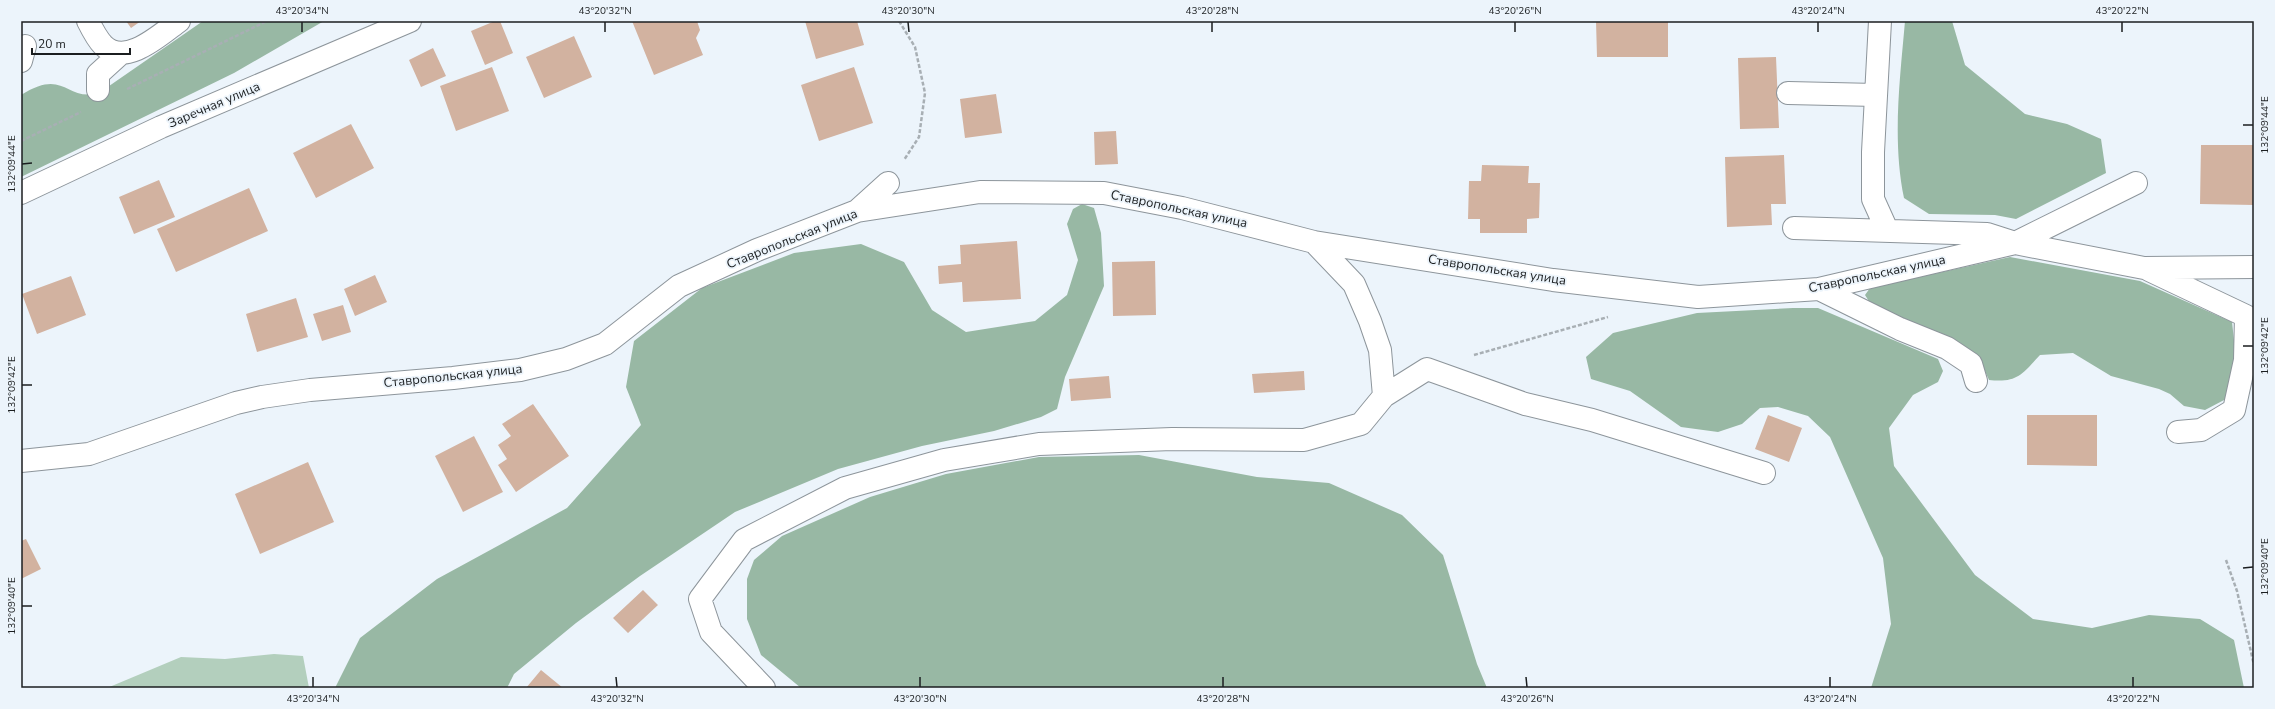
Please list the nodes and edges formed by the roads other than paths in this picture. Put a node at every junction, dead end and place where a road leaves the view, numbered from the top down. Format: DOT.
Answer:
graph roads {
  1 [pos="88,21"];
  2 [pos="179,21"];
  3 [pos="410,21"];
  4 [pos="1880,21"];
  5 [pos="120,54"];
  6 [pos="98,90"];
  7 [pos="1788,93"];
  8 [pos="1876,95"];
  9 [pos="888,183"];
  10 [pos="2136,183"];
  11 [pos="21,193"];
  12 [pos="857,211"];
  13 [pos="1794,228"];
  14 [pos="1887,230"];
  15 [pos="1314,242"];
  16 [pos="2015,243"];
  17 [pos="2254,267"];
  18 [pos="2144,268"];
  19 [pos="1819,289"];
  20 [pos="1976,381"];
  21 [pos="1384,396"];
  22 [pos="2178,432"];
  23 [pos="21,461"];
  24 [pos="1764,473"];
  25 [pos="764,688"];
  1 -- 5 [label="street"];
  2 -- 5 [label="street"];
  3 -- 11 [label="street, Заречная улица"];
  4 -- 8 [label="street"];
  5 -- 6 [label="street"];
  7 -- 8 [label="street"];
  8 -- 14 [label="street"];
  9 -- 12 [label="street"];
  10 -- 16 [label="street"];
  12 -- 15 [label="street, Ставропольская улица"];
  12 -- 23 [label="street, Ставропольская улица"];
  13 -- 14 [label="street"];
  14 -- 16 [label="street"];
  15 -- 19 [label="street, Ставропольская улица"];
  15 -- 21 [label="street"];
  16 -- 18 [label="street, Ставропольская улица"];
  16 -- 19 [label="street, Ставропольская улица"];
  17 -- 18 [label="street, Ставропольская улица"];
  18 -- 22 [label="street"];
  19 -- 20 [label="street"];
  21 -- 24 [label="street"];
  21 -- 25 [label="street"];
}
